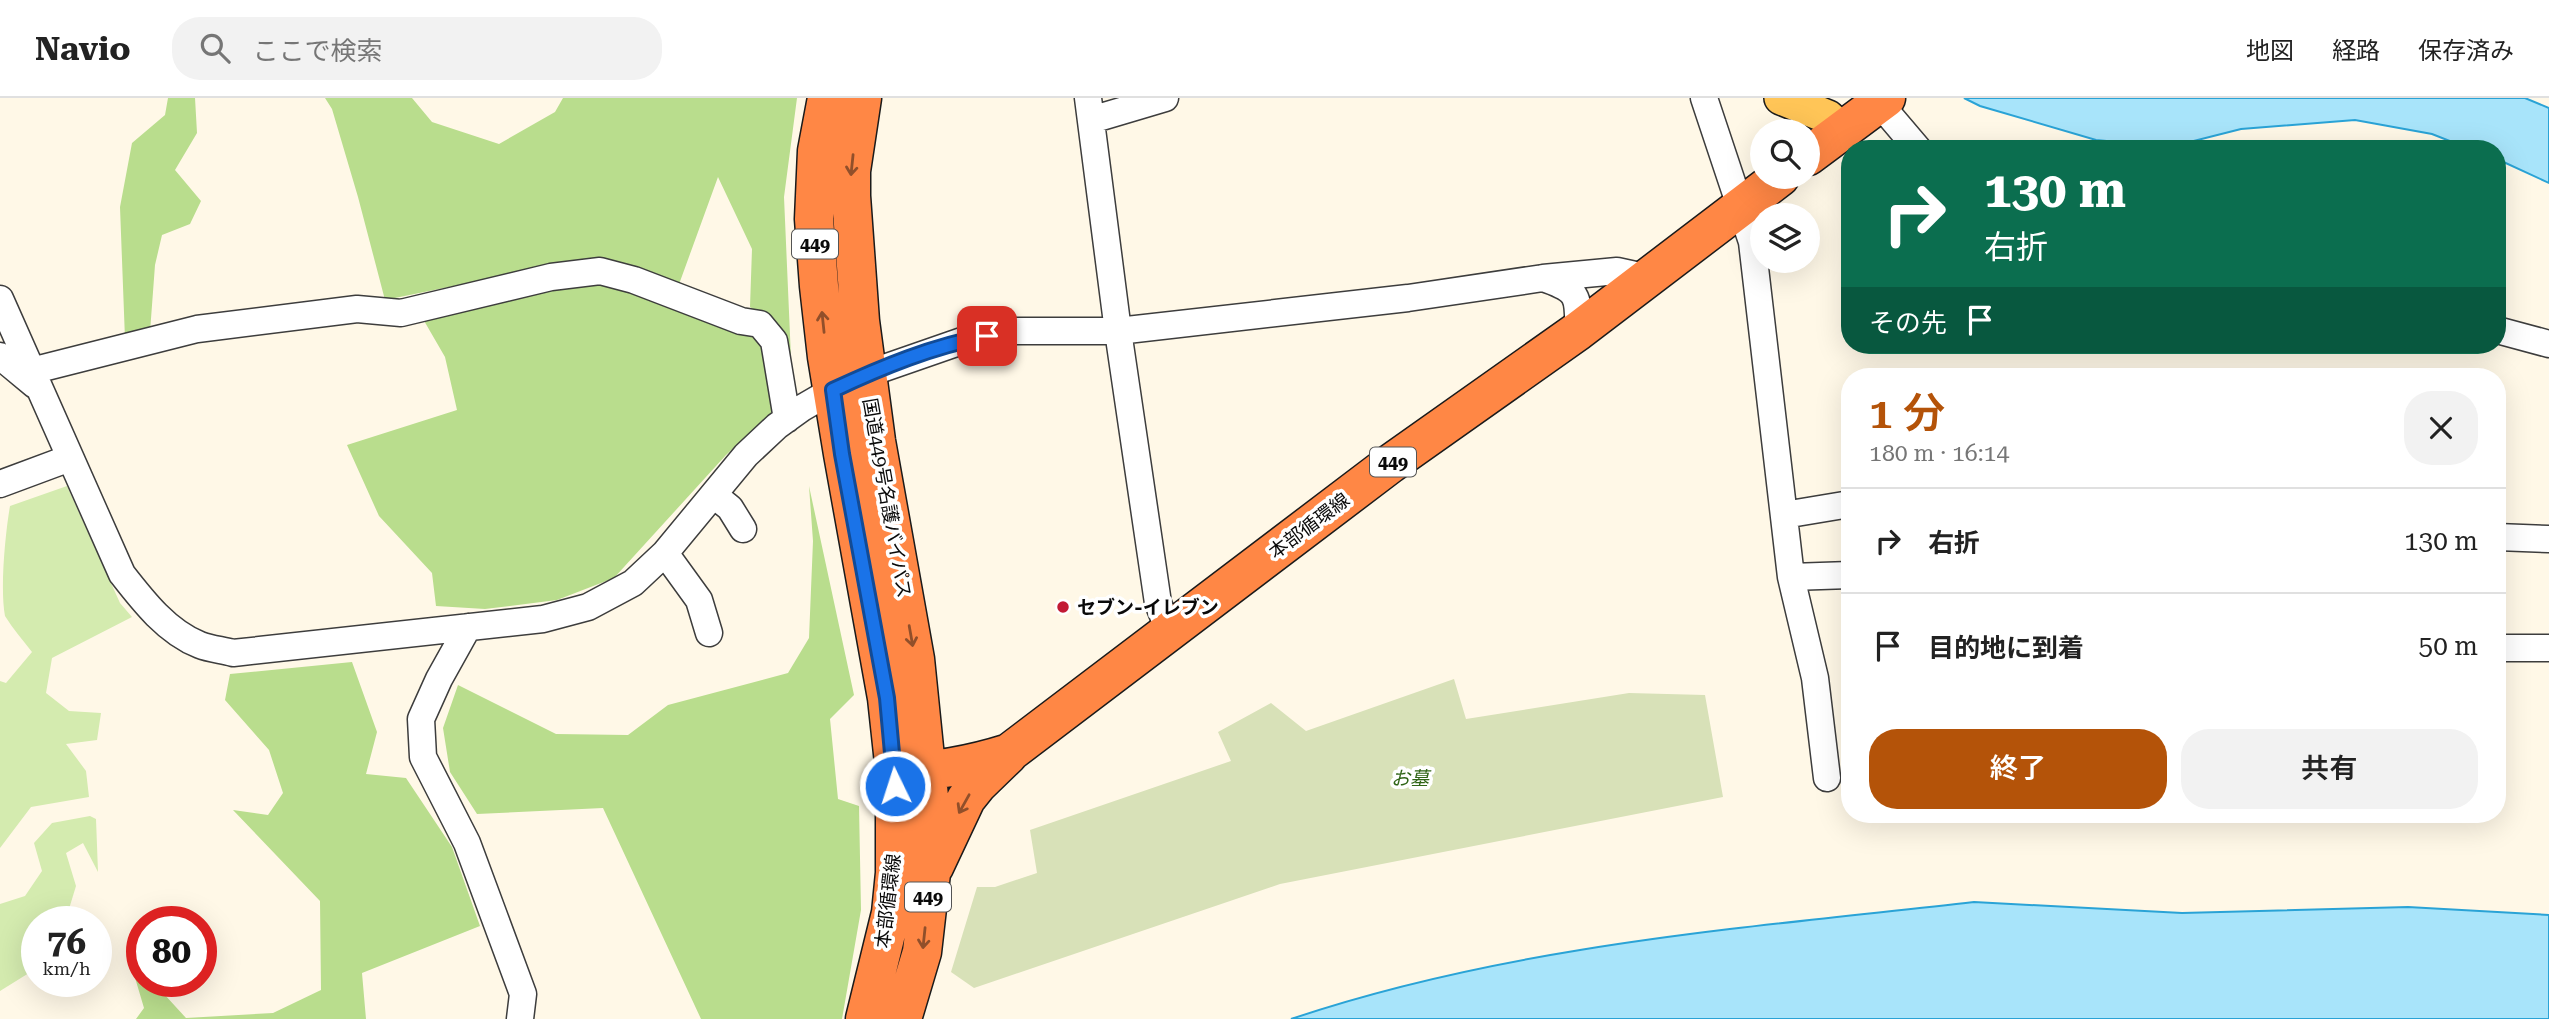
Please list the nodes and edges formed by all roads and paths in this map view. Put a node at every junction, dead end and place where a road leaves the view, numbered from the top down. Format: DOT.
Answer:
graph roads {
  1 [pos="827,98"];
  2 [pos="862,98"];
  3 [pos="1165,98"];
  4 [pos="1704,98"];
  5 [pos="1781,98"];
  6 [pos="1883,100"];
  7 [pos="1090,109"];
  8 [pos="1841,129"];
  9 [pos="1912,140"];
  10 [pos="1820,146"];
  11 [pos="1765,189"];
  12 [pos="1741,208"];
  13 [pos="1543,278"];
  14 [pos="1648,278"];
  15 [pos="0,299"];
  16 [pos="1118,331"];
  17 [pos="1578,331"];
  18 [pos="2506,332"];
  19 [pos="2549,344"];
  20 [pos="0,356"];
  21 [pos="35,380"];
  22 [pos="850,382"];
  23 [pos="787,419"];
  24 [pos="70,458"];
  25 [pos="0,484"];
  26 [pos="714,495"];
  27 [pos="1841,506"];
  28 [pos="1784,515"];
  29 [pos="743,529"];
  30 [pos="2506,537"];
  31 [pos="2549,539"];
  32 [pos="665,554"];
  33 [pos="1841,575"];
  34 [pos="1791,577"];
  35 [pos="468,627"];
  36 [pos="709,633"];
  37 [pos="1170,633"];
  38 [pos="2506,648"];
  39 [pos="2549,648"];
  40 [pos="1009,753"];
  41 [pos="911,772"];
  42 [pos="1827,778"];
  43 [pos="931,873"];
  44 [pos="520,1019"];
  45 [pos="865,1019"];
  46 [pos="902,1019"];
  22 -- 1 [label="highway, 国道449号名護バイパス / 449, one-way"];
  2 -- 22 [label="highway, 国道449号名護バイパス / 449, one-way"];
  3 -- 7 [label="street"];
  4 -- 12 [label="street"];
  5 -- 8 [label="main road"];
  6 -- 8 [label="highway"];
  6 -- 9 [label="street"];
  7 -- 16 [label="street"];
  8 -- 10 [label="highway"];
  11 -- 12 [label="highway, 本部循環線 / 449"];
  12 -- 14 [label="highway, 本部循環線 / 449"];
  12 -- 28 [label="street"];
  13 -- 14 [label="street"];
  13 -- 16 [label="street"];
  13 -- 17 [label="street"];
  14 -- 17 [label="highway, 本部循環線 / 449"];
  15 -- 21 [label="street"];
  16 -- 22 [label="street"];
  16 -- 37 [label="street"];
  17 -- 37 [label="highway, 本部循環線 / 449"];
  18 -- 19 [label="street"];
  20 -- 21 [label="street"];
  21 -- 23 [label="street"];
  21 -- 24 [label="street"];
  22 -- 23 [label="street"];
  22 -- 41 [label="highway, 国道449号名護バイパス / 449"];
  23 -- 26 [label="street"];
  24 -- 25 [label="street"];
  24 -- 35 [label="street"];
  26 -- 29 [label="street"];
  26 -- 32 [label="street"];
  27 -- 28 [label="street"];
  28 -- 34 [label="street"];
  30 -- 31 [label="street"];
  32 -- 35 [label="street"];
  32 -- 36 [label="street"];
  33 -- 34 [label="street"];
  34 -- 42 [label="street"];
  35 -- 44 [label="street"];
  37 -- 40 [label="highway, 本部循環線 / 449"];
  38 -- 39 [label="street"];
  40 -- 41 [label="highway, 本部循環線 / 449"];
  40 -- 43 [label="highway, one-way"];
  41 -- 43 [label="highway, 本部循環線 / 449"];
  41 -- 45 [label="highway, 本部循環線 / 449"];
  43 -- 46 [label="highway, 本部循環線 / 449, one-way"];
}
